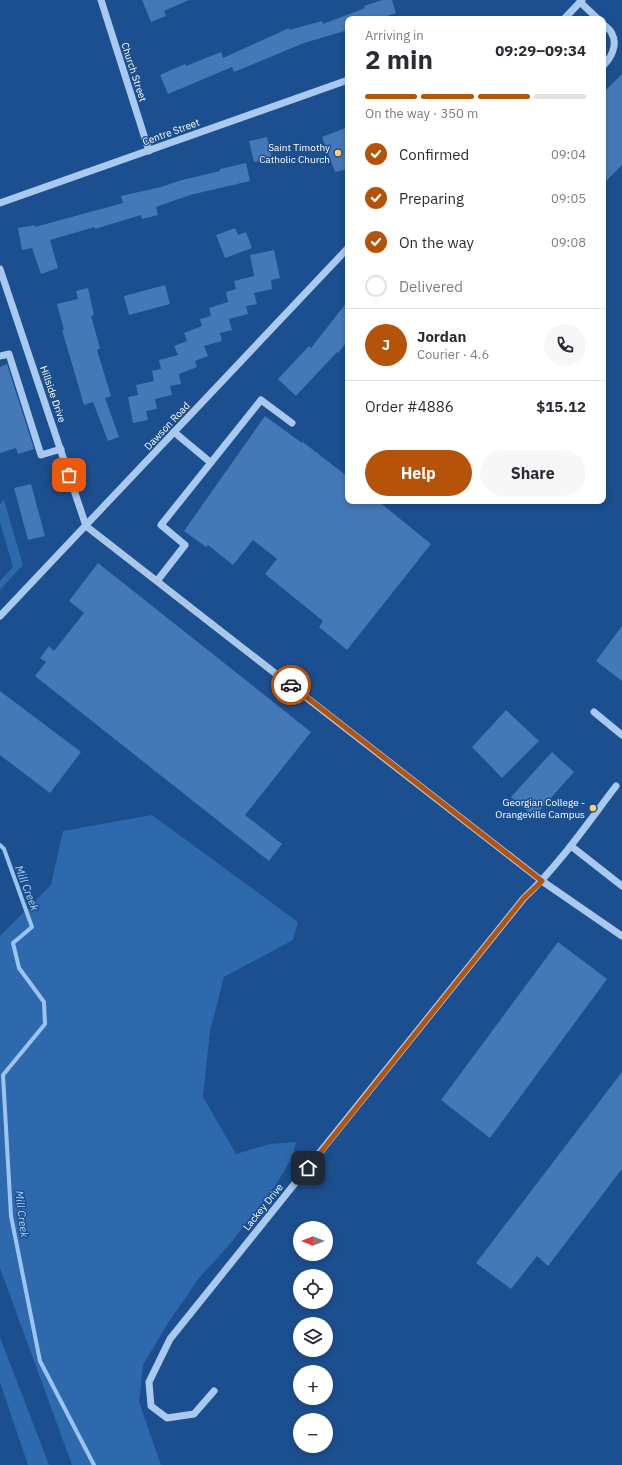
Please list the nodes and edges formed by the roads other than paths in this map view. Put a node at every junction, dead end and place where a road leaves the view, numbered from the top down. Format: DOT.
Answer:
graph roads {
  1 [pos="101,0"];
  2 [pos="581,1"];
  3 [pos="567,16"];
  4 [pos="595,16"];
  5 [pos="606,27"];
  6 [pos="606,62"];
  7 [pos="345,81"];
  8 [pos="149,151"];
  9 [pos="0,203"];
  10 [pos="345,251"];
  11 [pos="0,269"];
  12 [pos="0,356"];
  13 [pos="292,423"];
  14 [pos="174,432"];
  15 [pos="61,449"];
  16 [pos="210,462"];
  17 [pos="86,526"];
  18 [pos="157,581"];
  19 [pos="0,616"];
  20 [pos="594,712"];
  21 [pos="622,735"];
  22 [pos="616,786"];
  23 [pos="571,846"];
  24 [pos="542,881"];
  25 [pos="622,886"];
  26 [pos="622,936"];
  27 [pos="214,1391"];
  1 -- 8 [label="street, Church Street"];
  2 -- 3 [label="street"];
  2 -- 4 [label="street"];
  5 -- 6 [label="street"];
  7 -- 8 [label="street, Centre Street"];
  8 -- 9 [label="street, Centre Street"];
  10 -- 14 [label="street, Dawson Road"];
  11 -- 15 [label="street, Hillside Drive"];
  12 -- 15 [label="street"];
  13 -- 16 [label="street"];
  14 -- 16 [label="street"];
  14 -- 17 [label="street, Dawson Road"];
  15 -- 17 [label="street, Hillside Drive"];
  16 -- 18 [label="street"];
  17 -- 18 [label="street"];
  17 -- 19 [label="street, Dawson Road"];
  18 -- 24 [label="street"];
  20 -- 21 [label="street"];
  22 -- 23 [label="street, Lackey Drive"];
  23 -- 24 [label="street, Lackey Drive"];
  23 -- 25 [label="street"];
  24 -- 26 [label="street"];
  24 -- 27 [label="street, Lackey Drive"];
}
